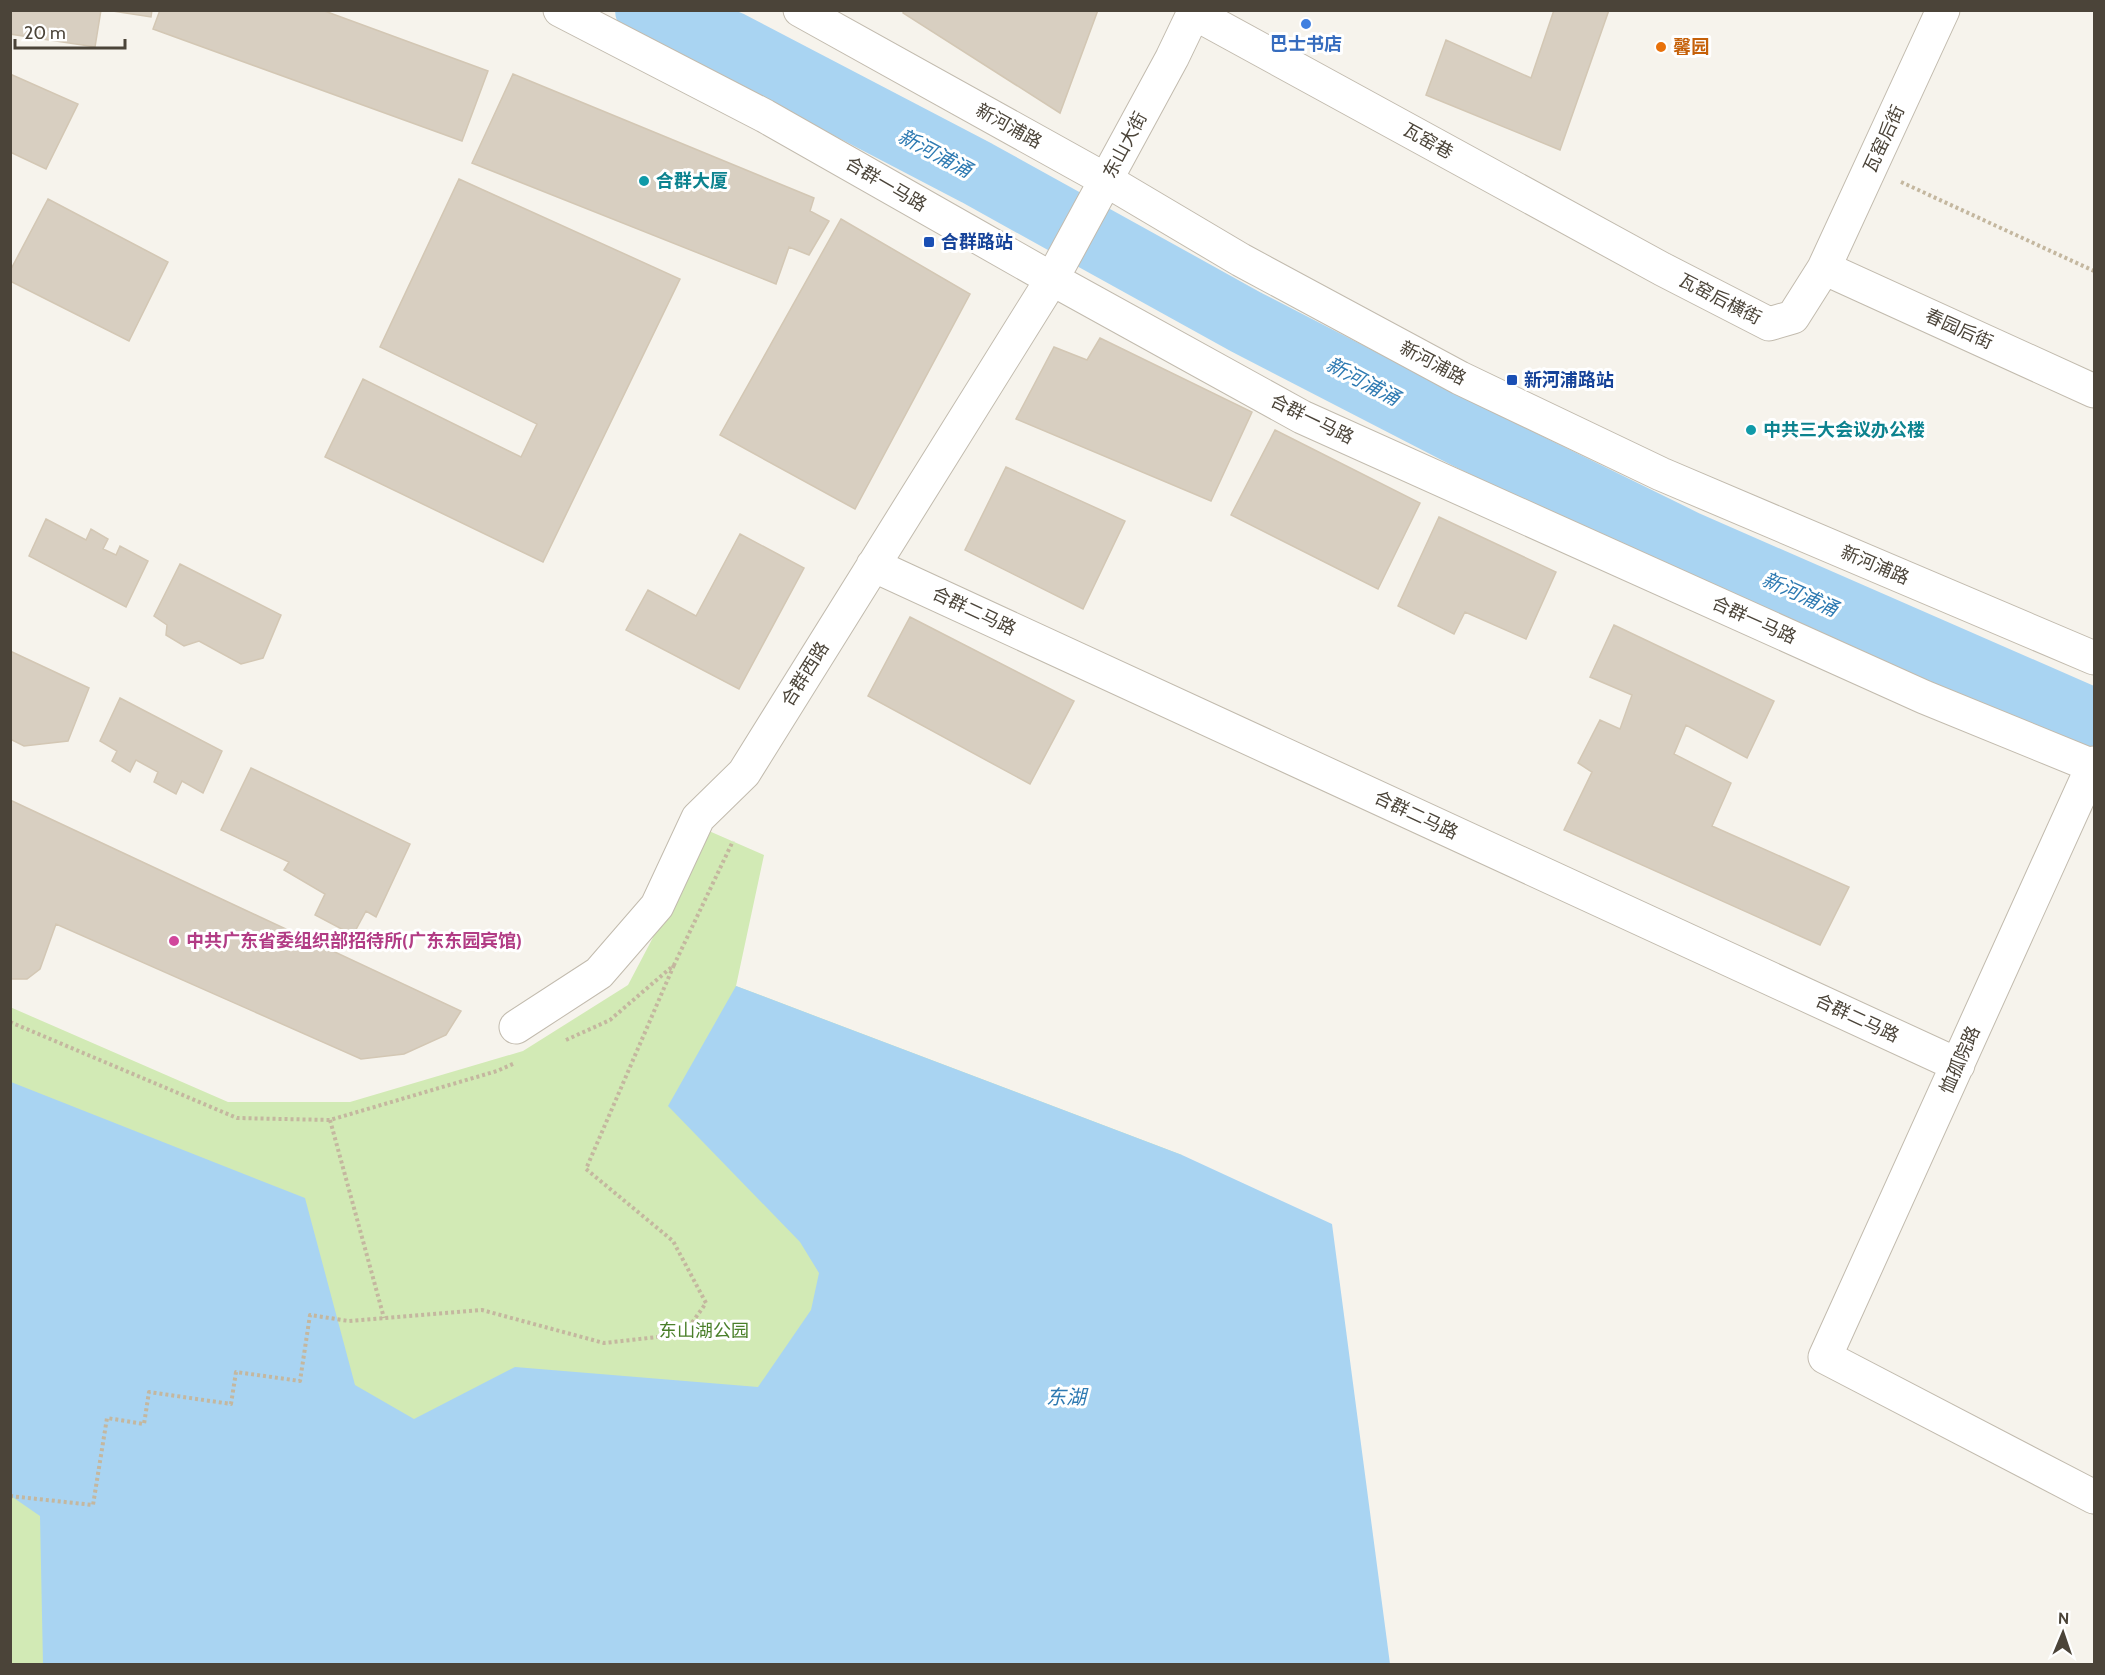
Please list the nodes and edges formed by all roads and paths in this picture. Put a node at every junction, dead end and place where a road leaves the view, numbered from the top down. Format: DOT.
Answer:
graph roads {
  1 [pos="560,10"];
  2 [pos="800,10"];
  3 [pos="1943,10"];
  4 [pos="1194,12"];
  5 [pos="1870,168"];
  6 [pos="1099,193"];
  7 [pos="1059,265"];
  8 [pos="1824,268"];
  9 [pos="1662,269"];
  10 [pos="2094,271"];
  11 [pos="2094,391"];
  12 [pos="873,565"];
  13 [pos="2094,658"];
  14 [pos="2094,765"];
  15 [pos="733,841"];
  16 [pos="674,965"];
  17 [pos="10,1022"];
  18 [pos="516,1027"];
  19 [pos="559,1043"];
  20 [pos="518,1062"];
  21 [pos="1958,1065"];
  22 [pos="330,1120"];
  23 [pos="384,1318"];
  24 [pos="10,1496"];
  25 [pos="2094,1497"];
  1 -- 7 [label="street, 合群一马路"];
  2 -- 6 [label="street, 新河浦路"];
  3 -- 5 [label="street, 瓦窑后街"];
  4 -- 6 [label="street, 东山大街"];
  4 -- 9 [label="street, 瓦窑巷"];
  5 -- 8 [label="street, 瓦窑后街"];
  5 -- 10 [label="path"];
  6 -- 7 [label="street, 东山大街"];
  6 -- 13 [label="street, 新河浦路"];
  7 -- 12 [label="street, 合群西路"];
  7 -- 14 [label="street, 合群一马路"];
  8 -- 9 [label="street, 瓦窑后横街"];
  8 -- 11 [label="street, 春园后街"];
  12 -- 18 [label="street, 合群西路"];
  12 -- 21 [label="street, 合群二马路"];
  14 -- 21 [label="street, 恤孤院路"];
  15 -- 16 [label="path"];
  16 -- 19 [label="path"];
  16 -- 23 [label="path"];
  17 -- 22 [label="path"];
  20 -- 22 [label="path"];
  21 -- 25 [label="street, 恤孤院路"];
  22 -- 23 [label="path"];
  23 -- 24 [label="path"];
}
